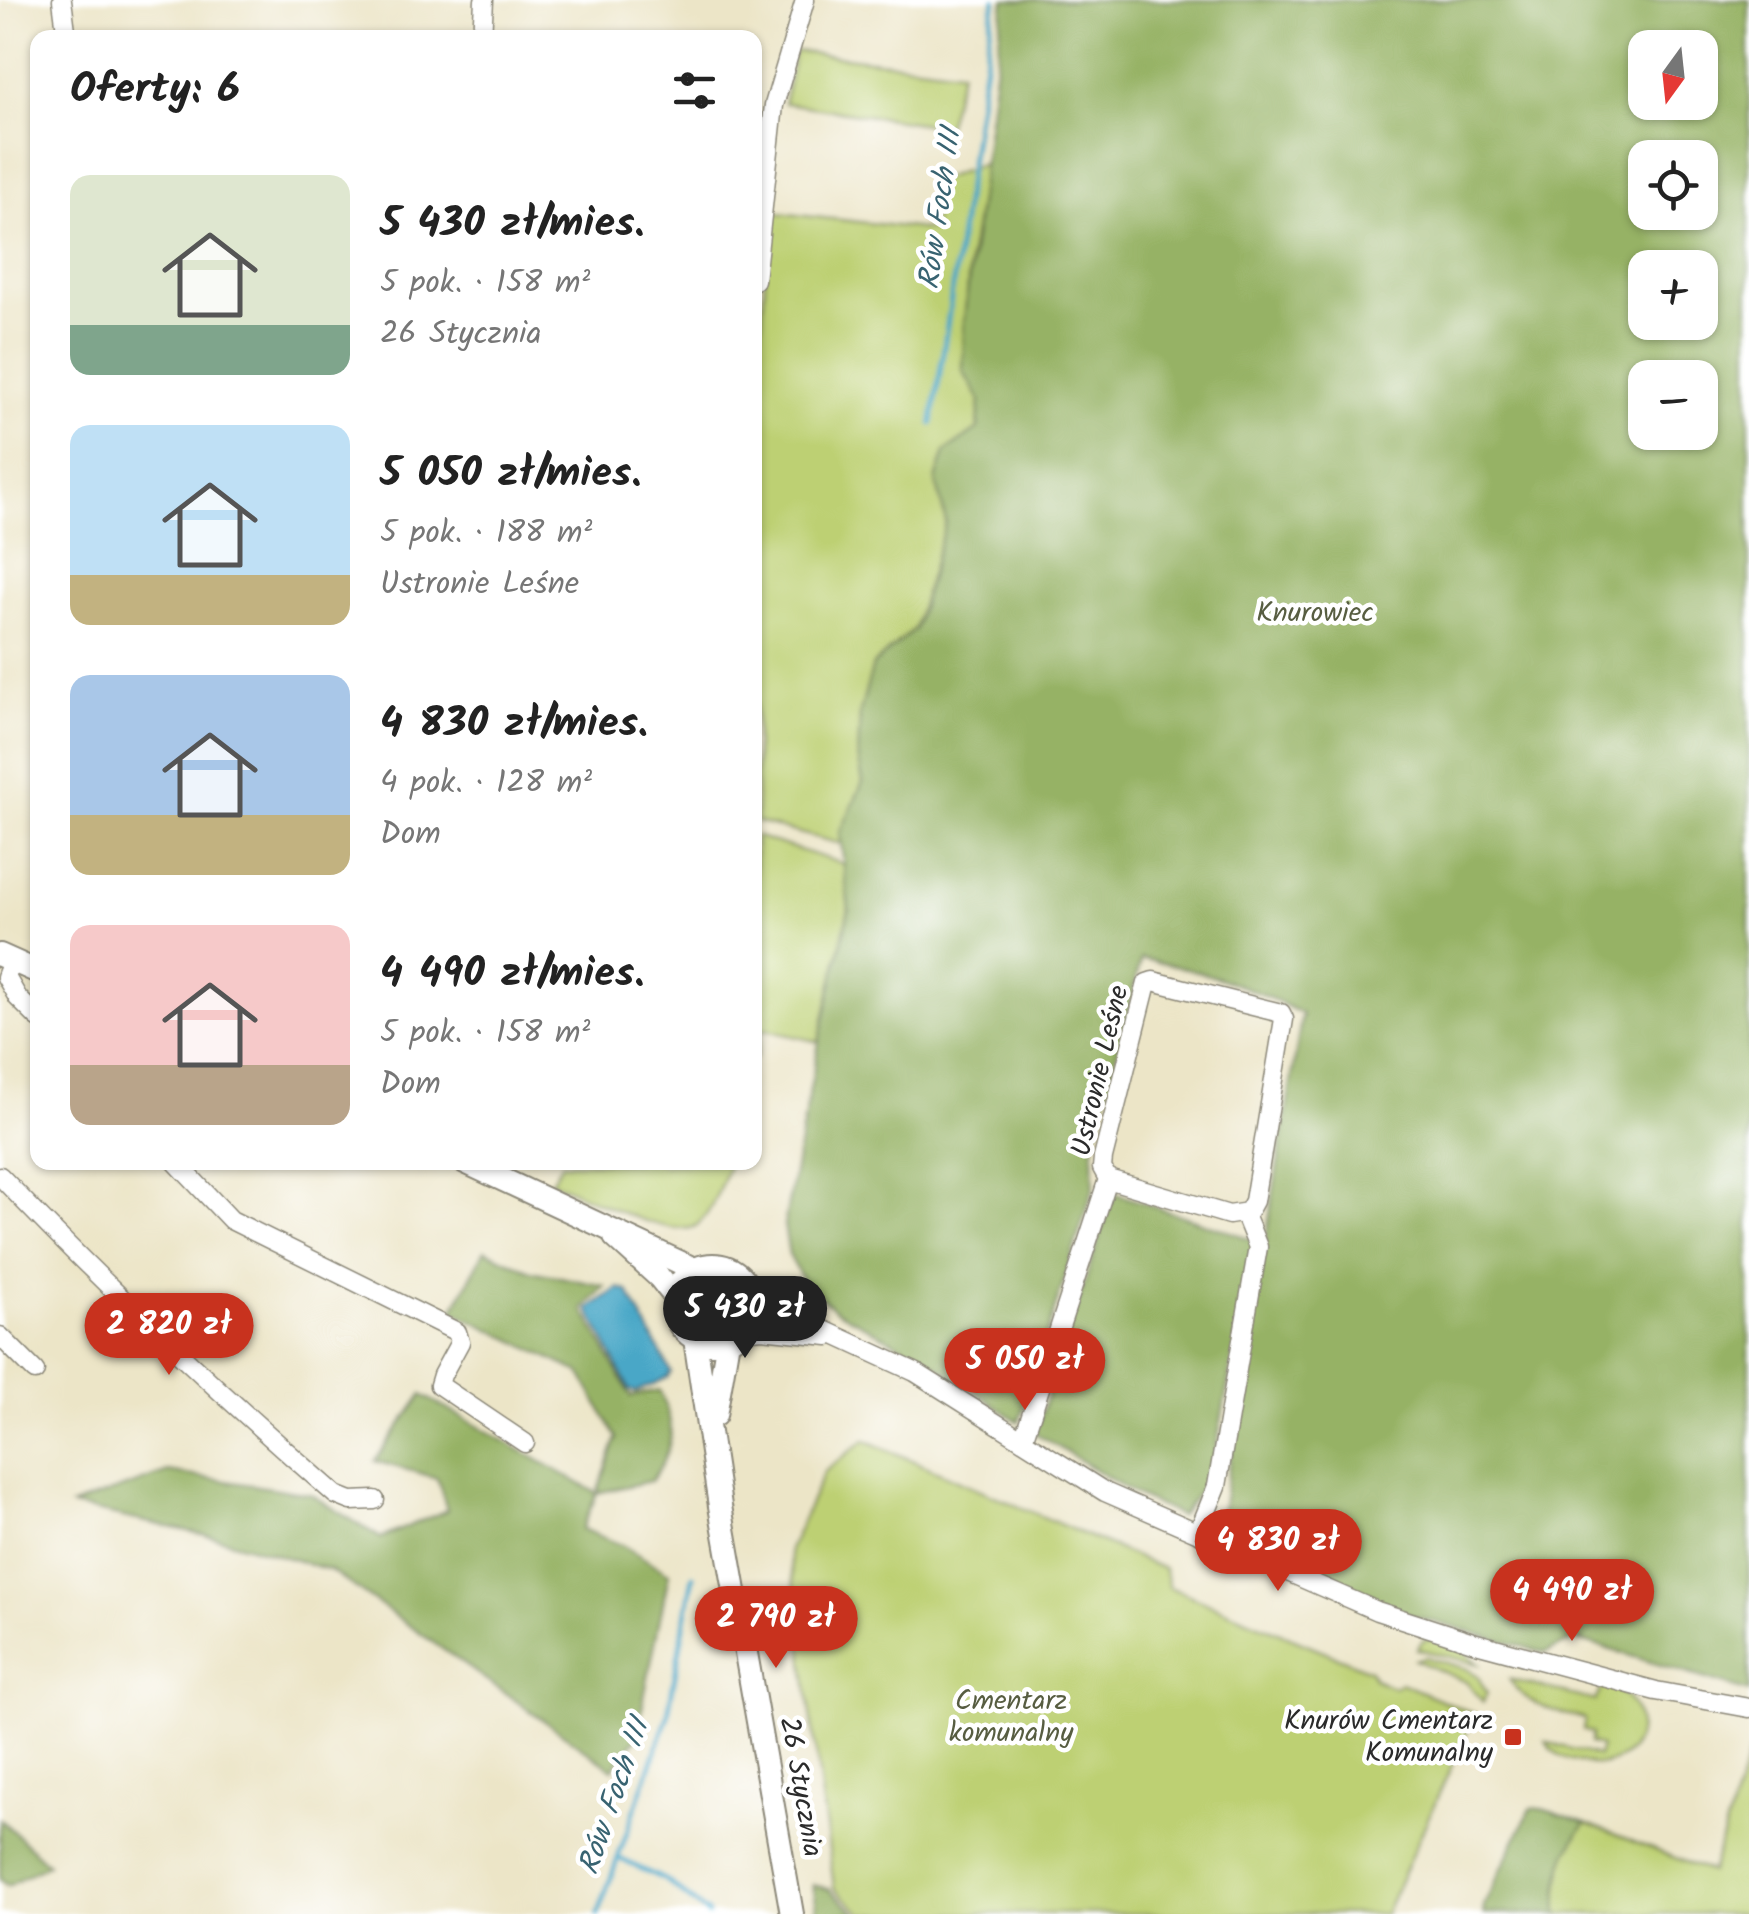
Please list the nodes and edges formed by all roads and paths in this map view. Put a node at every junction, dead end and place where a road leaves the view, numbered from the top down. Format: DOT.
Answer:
graph roads {
  1 [pos="62,0"];
  2 [pos="484,0"];
  3 [pos="805,0"];
  4 [pos="67,30"];
  5 [pos="482,30"];
  6 [pos="762,147"];
  7 [pos="6,958"];
  8 [pos="30,968"];
  9 [pos="30,1010"];
  10 [pos="184,1170"];
  11 [pos="483,1170"];
  12 [pos="0,1176"];
  13 [pos="1108,1178"];
  14 [pos="1245,1214"];
  15 [pos="609,1231"];
  16 [pos="694,1269"];
  17 [pos="674,1296"];
  18 [pos="752,1297"];
  19 [pos="0,1336"];
  20 [pos="735,1336"];
  21 [pos="834,1336"];
  22 [pos="695,1338"];
  23 [pos="35,1372"];
  24 [pos="712,1433"];
  25 [pos="1023,1440"];
  26 [pos="525,1443"];
  27 [pos="374,1500"];
  28 [pos="1198,1532"];
  29 [pos="1749,1708"];
  30 [pos="792,1914"];
  1 -- 4 [label="street"];
  2 -- 5 [label="street"];
  3 -- 6 [label="street"];
  7 -- 8 [label="street"];
  7 -- 9 [label="street"];
  10 -- 26 [label="street"];
  11 -- 15 [label="street"];
  12 -- 27 [label="street"];
  13 -- 14 [label="street, Ustronie Leśne"];
  13 -- 14 [label="street, Ustronie Leśne"];
  13 -- 25 [label="street, Ustronie Leśne"];
  14 -- 28 [label="street"];
  15 -- 16 [label="street"];
  15 -- 17 [label="street"];
  16 -- 17 [label="street"];
  16 -- 18 [label="street"];
  17 -- 22 [label="street"];
  18 -- 20 [label="street"];
  18 -- 21 [label="street"];
  19 -- 23 [label="street"];
  20 -- 21 [label="street"];
  20 -- 22 [label="street"];
  20 -- 24 [label="street, 26 Stycznia"];
  21 -- 25 [label="street"];
  22 -- 24 [label="street, 26 Stycznia"];
  24 -- 30 [label="street, 26 Stycznia"];
  25 -- 28 [label="street"];
  28 -- 29 [label="street"];
}
